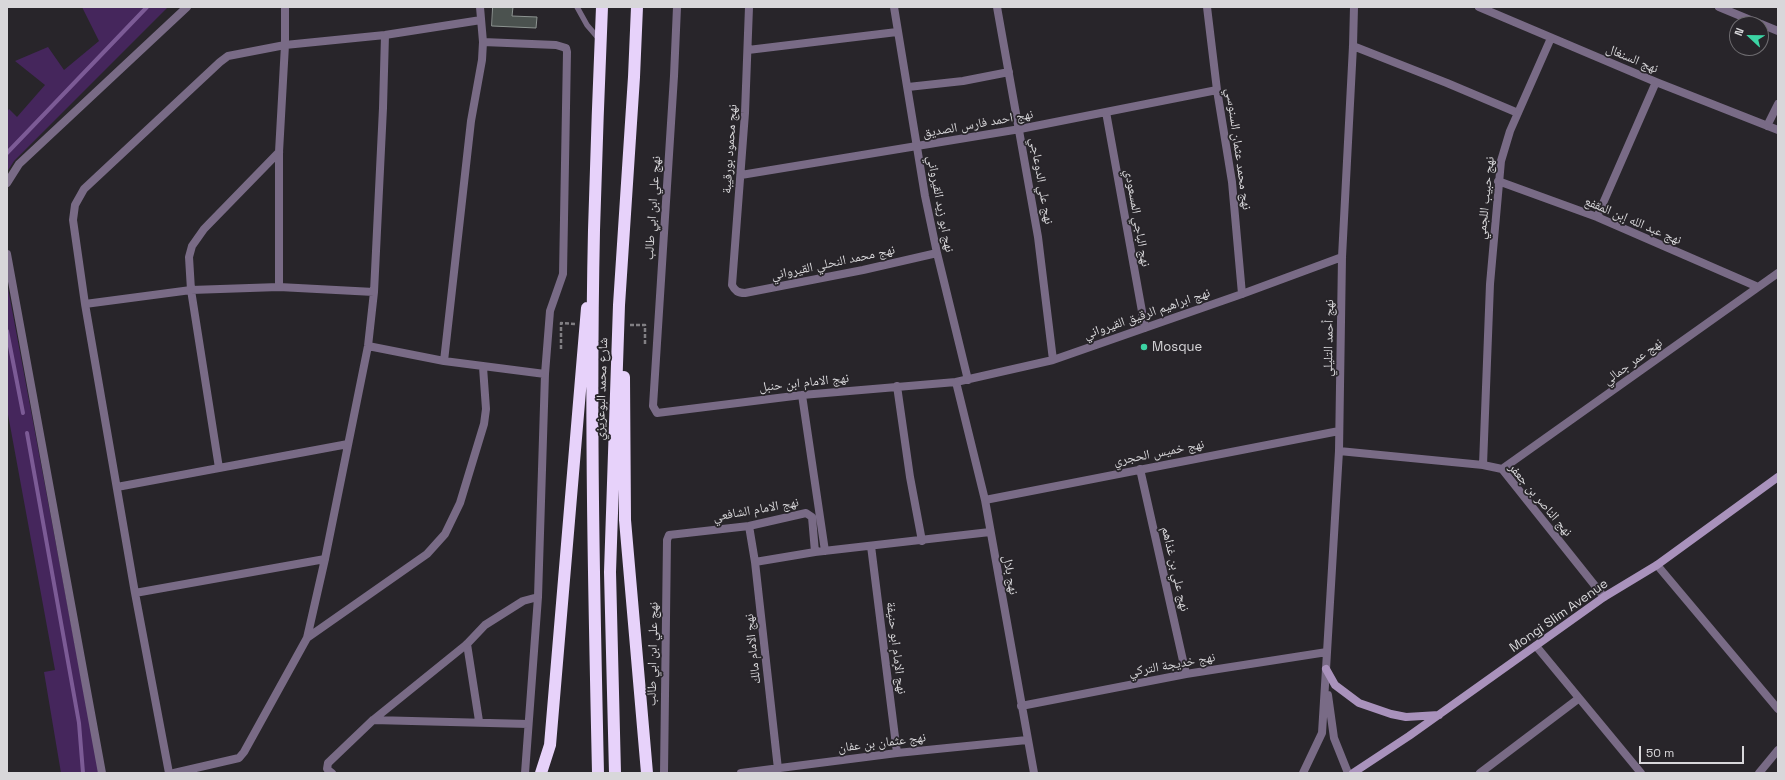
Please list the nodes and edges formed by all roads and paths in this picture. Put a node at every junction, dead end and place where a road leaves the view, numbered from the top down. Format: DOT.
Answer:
graph roads {
  1 [pos="187,7"];
  2 [pos="285,7"];
  3 [pos="480,7"];
  4 [pos="576,7"];
  5 [pos="602,7"];
  6 [pos="637,7"];
  7 [pos="677,7"];
  8 [pos="749,7"];
  9 [pos="894,7"];
  10 [pos="997,7"];
  11 [pos="1207,7"];
  12 [pos="1354,7"];
  13 [pos="1479,7"];
  14 [pos="1719,7"];
  15 [pos="1741,16"];
  16 [pos="481,20"];
  17 [pos="897,32"];
  18 [pos="385,34"];
  19 [pos="1551,38"];
  20 [pos="601,41"];
  21 [pos="483,42"];
  22 [pos="285,45"];
  23 [pos="1354,46"];
  24 [pos="748,50"];
  25 [pos="1009,72"];
  26 [pos="1656,82"];
  27 [pos="908,87"];
  28 [pos="1217,90"];
  29 [pos="1778,104"];
  30 [pos="1106,112"];
  31 [pos="1518,113"];
  32 [pos="1767,126"];
  33 [pos="1020,129"];
  34 [pos="1778,130"];
  35 [pos="916,146"];
  36 [pos="279,152"];
  37 [pos="741,175"];
  38 [pos="1498,181"];
  39 [pos="7,184"];
  40 [pos="1597,217"];
  41 [pos="594,231"];
  42 [pos="7,254"];
  43 [pos="937,254"];
  44 [pos="1342,257"];
  45 [pos="1778,273"];
  46 [pos="279,287"];
  47 [pos="1758,287"];
  48 [pos="191,290"];
  49 [pos="735,291"];
  50 [pos="374,292"];
  51 [pos="1242,294"];
  52 [pos="85,304"];
  53 [pos="619,305"];
  54 [pos="561,323"];
  55 [pos="645,325"];
  56 [pos="1145,328"];
  57 [pos="368,346"];
  58 [pos="645,348"];
  59 [pos="561,349"];
  60 [pos="1053,360"];
  61 [pos="444,361"];
  62 [pos="483,367"];
  63 [pos="545,374"];
  64 [pos="968,380"];
  65 [pos="956,382"];
  66 [pos="897,386"];
  67 [pos="802,395"];
  68 [pos="655,411"];
  69 [pos="1339,431"];
  70 [pos="348,444"];
  71 [pos="1339,451"];
  72 [pos="1483,465"];
  73 [pos="219,468"];
  74 [pos="1140,469"];
  75 [pos="1502,469"];
  76 [pos="1778,477"];
  77 [pos="117,486"];
  78 [pos="985,500"];
  79 [pos="749,526"];
  80 [pos="990,532"];
  81 [pos="668,535"];
  82 [pos="922,541"];
  83 [pos="871,546"];
  84 [pos="815,552"];
  85 [pos="825,552"];
  86 [pos="325,559"];
  87 [pos="756,562"];
  88 [pos="1657,565"];
  89 [pos="135,593"];
  90 [pos="538,597"];
  91 [pos="1604,597"];
  92 [pos="307,638"];
  93 [pos="467,644"];
  94 [pos="1536,646"];
  95 [pos="1327,652"];
  96 [pos="1326,669"];
  97 [pos="1186,674"];
  98 [pos="1578,699"];
  99 [pos="1021,706"];
  100 [pos="1778,709"];
  101 [pos="1440,715"];
  102 [pos="373,720"];
  103 [pos="479,721"];
  104 [pos="528,724"];
  105 [pos="1027,740"];
  106 [pos="1778,750"];
  107 [pos="897,752"];
  108 [pos="778,769"];
  109 [pos="102,773"];
  110 [pos="169,773"];
  111 [pos="174,773"];
  112 [pos="332,773"];
  113 [pos="526,773"];
  114 [pos="541,773"];
  115 [pos="598,773"];
  116 [pos="615,773"];
  117 [pos="645,773"];
  118 [pos="664,773"];
  119 [pos="741,773"];
  120 [pos="1034,773"];
  121 [pos="1303,773"];
  122 [pos="1348,773"];
  123 [pos="1353,773"];
  124 [pos="1480,773"];
  125 [pos="1641,773"];
  126 [pos="1759,773"];
  1 -- 39 [label="street"];
  2 -- 22 [label="street"];
  3 -- 16 [label="street"];
  4 -- 20 [label="lane"];
  5 -- 20 [label="highway, شارع محمد البوعزيزي"];
  6 -- 53 [label="highway, شارع محمد البوعزيزي"];
  7 -- 68 [label="street, نهج علي ابن ابي طالب"];
  8 -- 24 [label="street, نهج محمود بورقيبة"];
  9 -- 17 [label="street, نهج ابو زيد القيرواني"];
  10 -- 25 [label="street, نهج علي الدوعاجي"];
  11 -- 28 [label="street, نهج محمد عثمان السنوسي"];
  12 -- 23 [label="street, نهج أحمد التليلي"];
  13 -- 19 [label="street, نهج السنغال"];
  14 -- 15 [label="street"];
  16 -- 18 [label="street"];
  16 -- 21 [label="street"];
  17 -- 24 [label="street"];
  17 -- 27 [label="street, نهج ابو زيد القيرواني"];
  18 -- 22 [label="street"];
  18 -- 50 [label="street"];
  19 -- 26 [label="street, نهج السنغال"];
  19 -- 31 [label="street, نهج حبيب اللجمي"];
  20 -- 41 [label="highway, شارع محمد البوعزيزي"];
  21 -- 61 [label="street"];
  21 -- 63 [label="street"];
  22 -- 36 [label="street"];
  22 -- 52 [label="street"];
  23 -- 31 [label="street"];
  23 -- 44 [label="street, نهج أحمد التليلي"];
  24 -- 37 [label="street, نهج محمود بورقيبة"];
  25 -- 27 [label="street"];
  25 -- 33 [label="street, نهج علي الدوعاجي"];
  26 -- 32 [label="street, نهج السنغال"];
  26 -- 40 [label="street"];
  27 -- 35 [label="street, نهج ابو زيد القيرواني"];
  28 -- 30 [label="street, نهج احمد فارس الصديق"];
  28 -- 51 [label="street, نهج محمد عثمان السنوسي"];
  29 -- 32 [label="street"];
  30 -- 33 [label="street, نهج احمد فارس الصديق"];
  30 -- 56 [label="street, نهج الباجي المسعودي"];
  31 -- 38 [label="street, نهج حبيب اللجمي"];
  32 -- 34 [label="street, نهج السنغال"];
  33 -- 35 [label="street, نهج احمد فارس الصديق"];
  33 -- 60 [label="street, نهج علي الدوعاجي"];
  35 -- 37 [label="street, نهج احمد فارس الصديق"];
  35 -- 43 [label="street, نهج ابو زيد القيرواني"];
  36 -- 46 [label="street"];
  36 -- 48 [label="street"];
  37 -- 49 [label="street, نهج محمود بورقيبة"];
  38 -- 40 [label="street, نهج عبد الله إبن المقفع"];
  38 -- 72 [label="street, نهج حبيب اللجمي"];
  40 -- 47 [label="street, نهج عبد الله إبن المقفع"];
  41 -- 114 [label="highway"];
  41 -- 115 [label="highway, شارع محمد البوعزيزي"];
  42 -- 109 [label="street"];
  43 -- 49 [label="street, نهج محمد النحلي القيرواني"];
  43 -- 64 [label="street, نهج ابو زيد القيرواني"];
  44 -- 51 [label="street, نهج ابراهيم الرقيق القيرواني"];
  44 -- 69 [label="street, نهج أحمد التليلي"];
  45 -- 47 [label="street, نهج عمر جمالي"];
  46 -- 48 [label="street"];
  46 -- 50 [label="street"];
  47 -- 75 [label="street, نهج عمر جمالي"];
  48 -- 52 [label="street"];
  48 -- 73 [label="street"];
  50 -- 57 [label="street"];
  51 -- 56 [label="street, نهج ابراهيم الرقيق القيرواني"];
  52 -- 77 [label="street"];
  53 -- 116 [label="highway, شارع محمد البوعزيزي"];
  53 -- 117 [label="highway"];
  54 -- 59 [label="path"];
  55 -- 58 [label="path"];
  56 -- 60 [label="street, نهج ابراهيم الرقيق القيرواني"];
  57 -- 61 [label="street"];
  57 -- 70 [label="street"];
  60 -- 64 [label="street, نهج ابراهيم الرقيق القيرواني"];
  61 -- 62 [label="street"];
  62 -- 63 [label="street"];
  62 -- 92 [label="street"];
  63 -- 90 [label="street"];
  64 -- 65 [label="street, نهج ابراهيم الرقيق القيرواني"];
  65 -- 66 [label="street, نهج الامام ابن حنبل"];
  65 -- 78 [label="street, نهج بلال"];
  66 -- 67 [label="street, نهج الامام ابن حنبل"];
  66 -- 82 [label="street"];
  67 -- 68 [label="street, نهج الامام ابن حنبل"];
  67 -- 85 [label="street"];
  69 -- 71 [label="street, نهج أحمد التليلي"];
  69 -- 74 [label="street, نهج خميس الحجري"];
  70 -- 73 [label="street"];
  70 -- 86 [label="street"];
  71 -- 72 [label="street, نهج الناصر بن جعفر"];
  71 -- 95 [label="street, نهج أحمد التليلي"];
  72 -- 75 [label="street, نهج الناصر بن جعفر"];
  73 -- 77 [label="street"];
  74 -- 78 [label="street, نهج خميس الحجري"];
  74 -- 97 [label="street, نهج علي بن غذاهم"];
  75 -- 91 [label="street, نهج الناصر بن جعفر"];
  76 -- 88 [label="main road, Mongi Slim Avenue"];
  77 -- 89 [label="street"];
  78 -- 80 [label="street, نهج بلال"];
  79 -- 81 [label="street, نهج الامام الشافعي"];
  79 -- 84 [label="street, نهج الامام الشافعي"];
  79 -- 87 [label="street, نهج الامام مالك"];
  80 -- 82 [label="street"];
  80 -- 99 [label="street, نهج بلال"];
  81 -- 118 [label="street, نهج علي ابن ابي طالب"];
  82 -- 83 [label="street"];
  83 -- 85 [label="street"];
  83 -- 107 [label="street, نهج الإمام ابو حنيفة"];
  84 -- 85 [label="street"];
  84 -- 87 [label="street"];
  86 -- 89 [label="street"];
  86 -- 92 [label="street"];
  87 -- 108 [label="street, نهج الامام مالك"];
  88 -- 91 [label="main road, Mongi Slim Avenue"];
  88 -- 100 [label="street"];
  89 -- 110 [label="street"];
  90 -- 93 [label="street"];
  90 -- 104 [label="street"];
  91 -- 94 [label="main road, Mongi Slim Avenue"];
  92 -- 111 [label="street"];
  93 -- 102 [label="street"];
  93 -- 103 [label="street"];
  94 -- 98 [label="street"];
  94 -- 101 [label="main road, Mongi Slim Avenue"];
  95 -- 96 [label="street, نهج أحمد التليلي"];
  95 -- 97 [label="street, نهج خديجة التركي"];
  96 -- 101 [label="main road"];
  96 -- 121 [label="street, نهج أحمد التليلي"];
  96 -- 122 [label="street, نهج أحمد التليلي"];
  97 -- 99 [label="street, نهج خديجة التركي"];
  98 -- 124 [label="street"];
  98 -- 125 [label="street"];
  99 -- 105 [label="street, نهج بلال"];
  101 -- 123 [label="main road, Mongi Slim Avenue"];
  102 -- 103 [label="street"];
  102 -- 112 [label="street"];
  103 -- 104 [label="street"];
  104 -- 113 [label="street"];
  105 -- 107 [label="street, نهج عثمان بن عفان"];
  105 -- 120 [label="street, نهج بلال"];
  106 -- 126 [label="street"];
  107 -- 108 [label="street, نهج عثمان بن عفان"];
  108 -- 119 [label="street, نهج عثمان بن عفان"];
}
